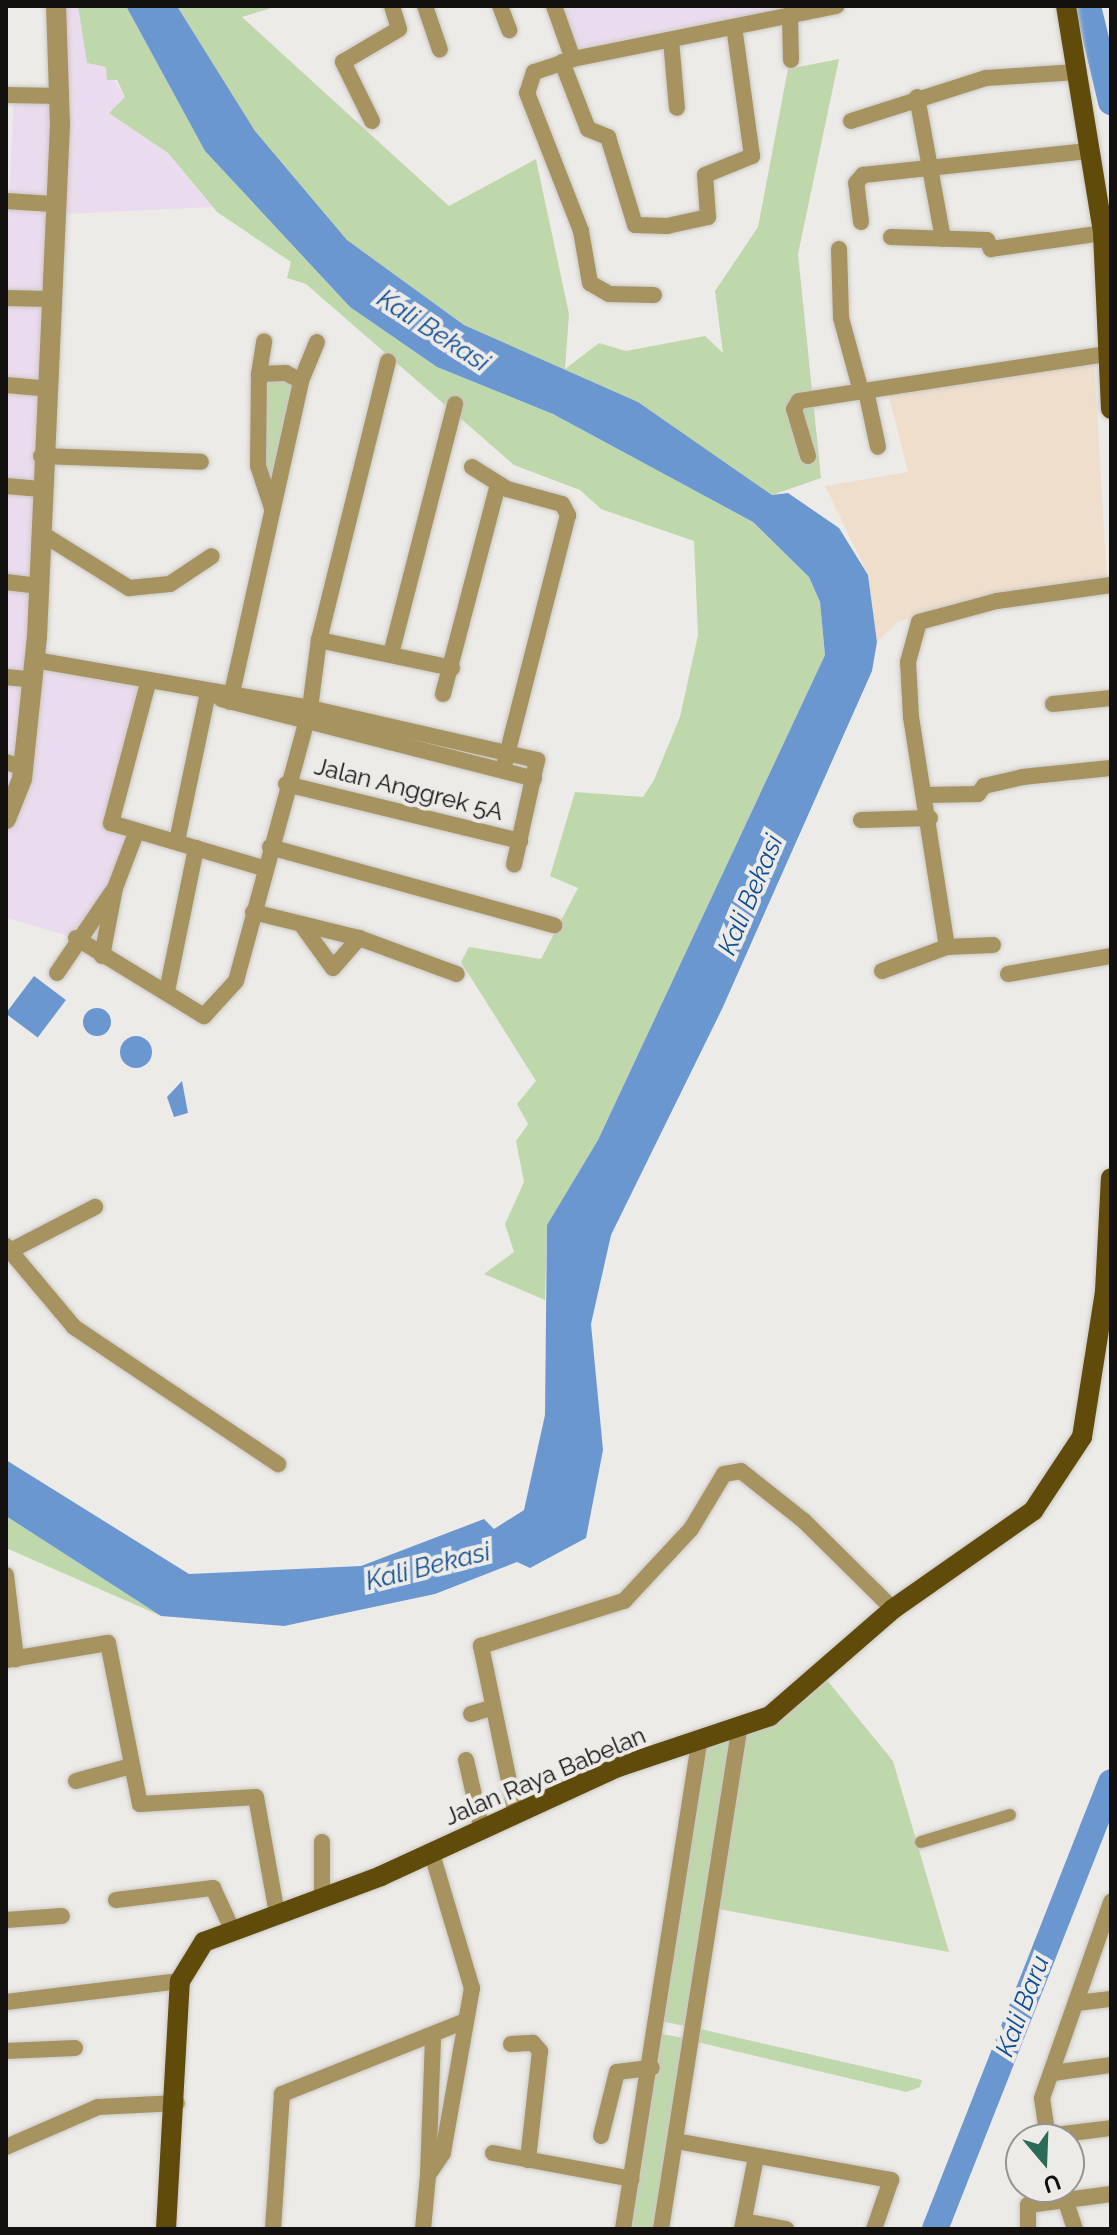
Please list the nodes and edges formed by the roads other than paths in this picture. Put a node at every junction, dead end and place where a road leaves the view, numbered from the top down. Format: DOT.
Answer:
graph roads {
  1 [pos="56,6"];
  2 [pos="392,6"];
  3 [pos="425,6"];
  4 [pos="500,6"];
  5 [pos="554,6"];
  6 [pos="837,6"];
  7 [pos="1066,6"];
  8 [pos="790,16"];
  9 [pos="734,27"];
  10 [pos="509,30"];
  11 [pos="671,40"];
  12 [pos="440,50"];
  13 [pos="791,60"];
  14 [pos="567,61"];
  15 [pos="1077,72"];
  16 [pos="6,95"];
  17 [pos="60,96"];
  18 [pos="917,97"];
  19 [pos="677,108"];
  20 [pos="372,121"];
  21 [pos="851,121"];
  22 [pos="1088,151"];
  23 [pos="935,170"];
  24 [pos="6,201"];
  25 [pos="53,204"];
  26 [pos="861,222"];
  27 [pos="1103,233"];
  28 [pos="891,237"];
  29 [pos="943,239"];
  30 [pos="839,249"];
  31 [pos="654,295"];
  32 [pos="6,298"];
  33 [pos="48,299"];
  34 [pos="264,341"];
  35 [pos="317,342"];
  36 [pos="1107,354"];
  37 [pos="388,361"];
  38 [pos="259,374"];
  39 [pos="301,381"];
  40 [pos="6,385"];
  41 [pos="43,388"];
  42 [pos="863,391"];
  43 [pos="455,404"];
  44 [pos="1111,409"];
  45 [pos="878,447"];
  46 [pos="41,456"];
  47 [pos="808,456"];
  48 [pos="201,462"];
  49 [pos="472,467"];
  50 [pos="498,484"];
  51 [pos="6,486"];
  52 [pos="41,489"];
  53 [pos="273,510"];
  54 [pos="41,533"];
  55 [pos="212,556"];
  56 [pos="6,582"];
  57 [pos="1111,585"];
  58 [pos="39,586"];
  59 [pos="319,640"];
  60 [pos="391,654"];
  61 [pos="452,668"];
  62 [pos="34,670"];
  63 [pos="6,677"];
  64 [pos="148,683"];
  65 [pos="210,693"];
  66 [pos="443,694"];
  67 [pos="231,698"];
  68 [pos="1111,698"];
  69 [pos="1053,704"];
  70 [pos="307,715"];
  71 [pos="509,752"];
  72 [pos="12,764"];
  73 [pos="1111,768"];
  74 [pos="503,770"];
  75 [pos="534,779"];
  76 [pos="286,784"];
  77 [pos="926,795"];
  78 [pos="7,813"];
  79 [pos="930,818"];
  80 [pos="861,820"];
  81 [pos="136,833"];
  82 [pos="177,841"];
  83 [pos="520,841"];
  84 [pos="270,847"];
  85 [pos="196,848"];
  86 [pos="514,865"];
  87 [pos="263,868"];
  88 [pos="115,888"];
  89 [pos="253,912"];
  90 [pos="301,924"];
  91 [pos="554,925"];
  92 [pos="76,938"];
  93 [pos="359,938"];
  94 [pos="993,945"];
  95 [pos="947,947"];
  96 [pos="102,956"];
  97 [pos="1111,956"];
  98 [pos="882,971"];
  99 [pos="57,973"];
  100 [pos="457,974"];
  101 [pos="1008,974"];
  102 [pos="167,991"];
  103 [pos="1111,1178"];
  104 [pos="95,1207"];
  105 [pos="8,1249"];
  106 [pos="1104,1339"];
  107 [pos="278,1464"];
  108 [pos="6,1575"];
  109 [pos="893,1609"];
  110 [pos="11,1660"];
  111 [pos="491,1708"];
  112 [pos="471,1714"];
  113 [pos="739,1731"];
  114 [pos="699,1744"];
  115 [pos="466,1760"];
  116 [pos="131,1766"];
  117 [pos="76,1781"];
  118 [pos="516,1815"];
  119 [pos="1010,1815"];
  120 [pos="482,1830"];
  121 [pos="322,1842"];
  122 [pos="921,1842"];
  123 [pos="432,1854"];
  124 [pos="322,1898"];
  125 [pos="116,1900"];
  126 [pos="1111,1902"];
  127 [pos="277,1914"];
  128 [pos="62,1916"];
  129 [pos="6,1920"];
  130 [pos="1106,1927"];
  131 [pos="232,1929"];
  132 [pos="180,1981"];
  133 [pos="1111,1999"];
  134 [pos="6,2002"];
  135 [pos="1077,2003"];
  136 [pos="463,2022"];
  137 [pos="433,2037"];
  138 [pos="511,2044"];
  139 [pos="75,2048"];
  140 [pos="6,2051"];
  141 [pos="1111,2065"];
  142 [pos="652,2068"];
  143 [pos="1053,2073"];
  144 [pos="427,2098"];
  145 [pos="449,2098"];
  146 [pos="177,2103"];
  147 [pos="1045,2123"];
  148 [pos="1111,2128"];
  149 [pos="1085,2132"];
  150 [pos="601,2136"];
  151 [pos="676,2141"];
  152 [pos="6,2147"];
  153 [pos="493,2153"];
  154 [pos="756,2157"];
  155 [pos="528,2160"];
  156 [pos="428,2175"];
  157 [pos="632,2179"];
  158 [pos="1085,2193"];
  159 [pos="1111,2194"];
  160 [pos="1034,2203"];
  161 [pos="1066,2203"];
  162 [pos="743,2225"];
  163 [pos="166,2229"];
  164 [pos="273,2229"];
  165 [pos="423,2229"];
  166 [pos="623,2229"];
  167 [pos="661,2229"];
  168 [pos="786,2229"];
  169 [pos="874,2229"];
  170 [pos="1028,2229"];
  171 [pos="1075,2229"];
  1 -- 17 [label="street"];
  2 -- 20 [label="street"];
  3 -- 12 [label="street"];
  4 -- 10 [label="street"];
  5 -- 14 [label="street"];
  6 -- 8 [label="street"];
  7 -- 15 [label="main road"];
  8 -- 9 [label="street"];
  8 -- 13 [label="street"];
  9 -- 11 [label="street"];
  9 -- 14 [label="street"];
  11 -- 14 [label="street"];
  11 -- 19 [label="street"];
  14 -- 31 [label="street"];
  15 -- 18 [label="street"];
  15 -- 22 [label="main road"];
  16 -- 17 [label="street"];
  17 -- 25 [label="street"];
  18 -- 21 [label="street"];
  18 -- 23 [label="street"];
  22 -- 23 [label="street"];
  22 -- 27 [label="main road"];
  23 -- 26 [label="street"];
  23 -- 29 [label="street"];
  24 -- 25 [label="street"];
  25 -- 33 [label="street"];
  27 -- 29 [label="street"];
  27 -- 36 [label="main road"];
  28 -- 29 [label="street"];
  30 -- 42 [label="street"];
  32 -- 33 [label="street"];
  33 -- 41 [label="street"];
  34 -- 38 [label="street"];
  35 -- 39 [label="street"];
  36 -- 42 [label="street"];
  36 -- 44 [label="main road"];
  37 -- 59 [label="street"];
  38 -- 39 [label="street"];
  38 -- 53 [label="street"];
  39 -- 53 [label="street"];
  40 -- 41 [label="street"];
  41 -- 46 [label="street"];
  42 -- 45 [label="street"];
  42 -- 47 [label="street"];
  43 -- 60 [label="street"];
  46 -- 48 [label="street"];
  46 -- 52 [label="street"];
  49 -- 50 [label="street"];
  50 -- 61 [label="street"];
  50 -- 71 [label="street"];
  51 -- 52 [label="street"];
  52 -- 54 [label="street"];
  53 -- 67 [label="street"];
  54 -- 55 [label="street"];
  54 -- 58 [label="street"];
  56 -- 58 [label="street"];
  57 -- 77 [label="street"];
  58 -- 62 [label="street"];
  59 -- 60 [label="street"];
  59 -- 70 [label="street"];
  60 -- 61 [label="street"];
  61 -- 66 [label="street"];
  62 -- 63 [label="street"];
  62 -- 64 [label="street"];
  62 -- 72 [label="street"];
  64 -- 65 [label="street"];
  64 -- 81 [label="street"];
  65 -- 67 [label="street"];
  65 -- 82 [label="street"];
  67 -- 70 [label="street"];
  68 -- 69 [label="street"];
  70 -- 71 [label="street"];
  70 -- 74 [label="street"];
  70 -- 76 [label="street"];
  71 -- 74 [label="street"];
  71 -- 75 [label="street"];
  72 -- 78 [label="street"];
  73 -- 77 [label="street"];
  74 -- 75 [label="street"];
  75 -- 83 [label="street"];
  76 -- 83 [label="street, Jalan Anggrek 5A"];
  76 -- 84 [label="street"];
  77 -- 79 [label="street"];
  79 -- 80 [label="street"];
  79 -- 95 [label="street"];
  81 -- 82 [label="street"];
  81 -- 88 [label="street"];
  82 -- 85 [label="street"];
  83 -- 86 [label="street"];
  84 -- 87 [label="street"];
  84 -- 91 [label="street"];
  85 -- 87 [label="street"];
  85 -- 102 [label="street"];
  87 -- 89 [label="street"];
  88 -- 92 [label="street"];
  88 -- 96 [label="street"];
  89 -- 90 [label="street"];
  89 -- 102 [label="street"];
  90 -- 93 [label="street"];
  90 -- 93 [label="street"];
  92 -- 96 [label="street"];
  92 -- 99 [label="street"];
  93 -- 100 [label="street"];
  94 -- 95 [label="street"];
  95 -- 98 [label="street"];
  96 -- 102 [label="street"];
  97 -- 101 [label="street"];
  103 -- 106 [label="main road, Jalan Raya Babelan"];
  104 -- 105 [label="street"];
  105 -- 107 [label="street"];
  106 -- 109 [label="main road, Jalan Raya Babelan"];
  108 -- 110 [label="street"];
  109 -- 111 [label="street"];
  109 -- 113 [label="main road, Jalan Raya Babelan"];
  110 -- 116 [label="street"];
  111 -- 112 [label="street"];
  111 -- 118 [label="street"];
  113 -- 114 [label="main road, Jalan Raya Babelan"];
  113 -- 151 [label="street"];
  114 -- 118 [label="main road, Jalan Raya Babelan"];
  114 -- 142 [label="street"];
  115 -- 120 [label="street"];
  116 -- 117 [label="street"];
  116 -- 127 [label="street"];
  118 -- 120 [label="main road, Jalan Raya Babelan"];
  119 -- 122 [label="street"];
  120 -- 123 [label="main road, Jalan Raya Babelan"];
  121 -- 124 [label="street"];
  123 -- 124 [label="main road, Jalan Raya Babelan"];
  123 -- 136 [label="street"];
  124 -- 127 [label="main road, Jalan Raya Babelan"];
  125 -- 131 [label="street"];
  126 -- 130 [label="street"];
  127 -- 131 [label="main road, Jalan Raya Babelan"];
  128 -- 129 [label="street"];
  130 -- 135 [label="street"];
  131 -- 132 [label="main road, Jalan Raya Babelan"];
  132 -- 134 [label="street"];
  132 -- 146 [label="main road"];
  133 -- 135 [label="street"];
  135 -- 143 [label="street"];
  136 -- 137 [label="street"];
  136 -- 145 [label="street"];
  137 -- 144 [label="street"];
  137 -- 164 [label="street"];
  138 -- 155 [label="street"];
  139 -- 140 [label="street"];
  141 -- 143 [label="street"];
  142 -- 150 [label="street"];
  142 -- 157 [label="street"];
  143 -- 147 [label="street"];
  144 -- 145 [label="street"];
  144 -- 156 [label="street"];
  145 -- 156 [label="street"];
  146 -- 152 [label="street"];
  146 -- 163 [label="main road"];
  148 -- 149 [label="street"];
  151 -- 154 [label="street"];
  151 -- 167 [label="street"];
  153 -- 155 [label="street"];
  154 -- 162 [label="street"];
  154 -- 169 [label="street"];
  155 -- 157 [label="street"];
  156 -- 165 [label="street"];
  157 -- 166 [label="street"];
  158 -- 159 [label="street"];
  160 -- 170 [label="street"];
  161 -- 171 [label="street"];
  162 -- 168 [label="street"];
}
